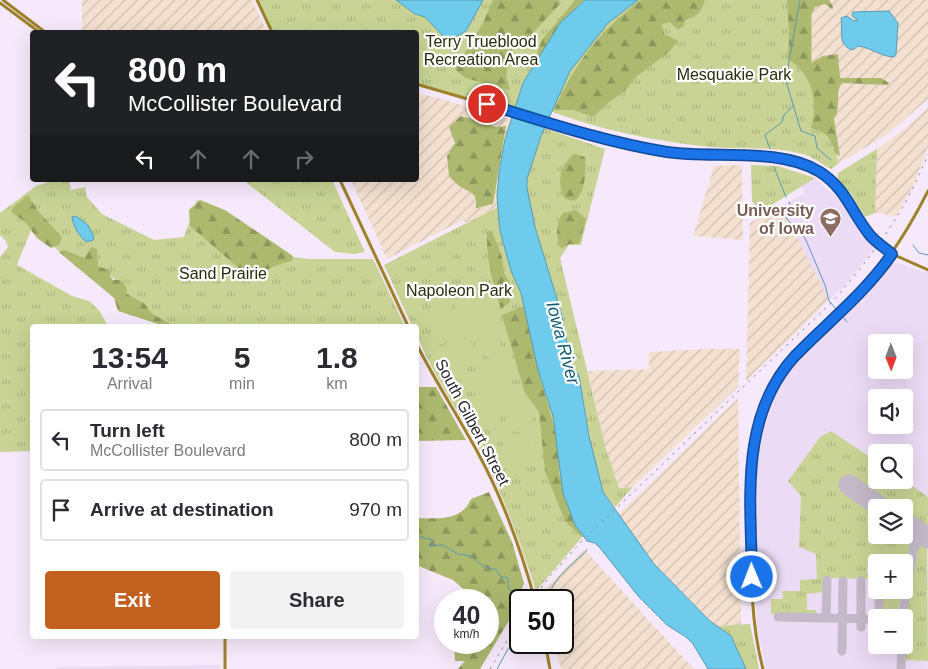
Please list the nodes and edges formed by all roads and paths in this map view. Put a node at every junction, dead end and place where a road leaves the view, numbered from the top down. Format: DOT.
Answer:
graph roads {
  1 [pos="2,0"];
  2 [pos="258,0"];
  3 [pos="0,3"];
  4 [pos="36,30"];
  5 [pos="42,30"];
  6 [pos="271,30"];
  7 [pos="419,85"];
  8 [pos="341,182"];
  9 [pos="928,190"];
  10 [pos="892,254"];
  11 [pos="928,270"];
  12 [pos="407,324"];
  13 [pos="419,348"];
  14 [pos="532,589"];
  15 [pos="225,639"];
  16 [pos="547,654"];
  17 [pos="225,669"];
  18 [pos="550,669"];
  19 [pos="763,669"];
  1 -- 5 [label="main road"];
  2 -- 6 [label="main road"];
  3 -- 4 [label="main road"];
  7 -- 10 [label="main road"];
  8 -- 12 [label="main road"];
  9 -- 10 [label="main road"];
  10 -- 11 [label="main road"];
  10 -- 19 [label="main road"];
  13 -- 14 [label="main road, South Gilbert Street"];
  15 -- 17 [label="main road"];
  16 -- 18 [label="main road"];
}
